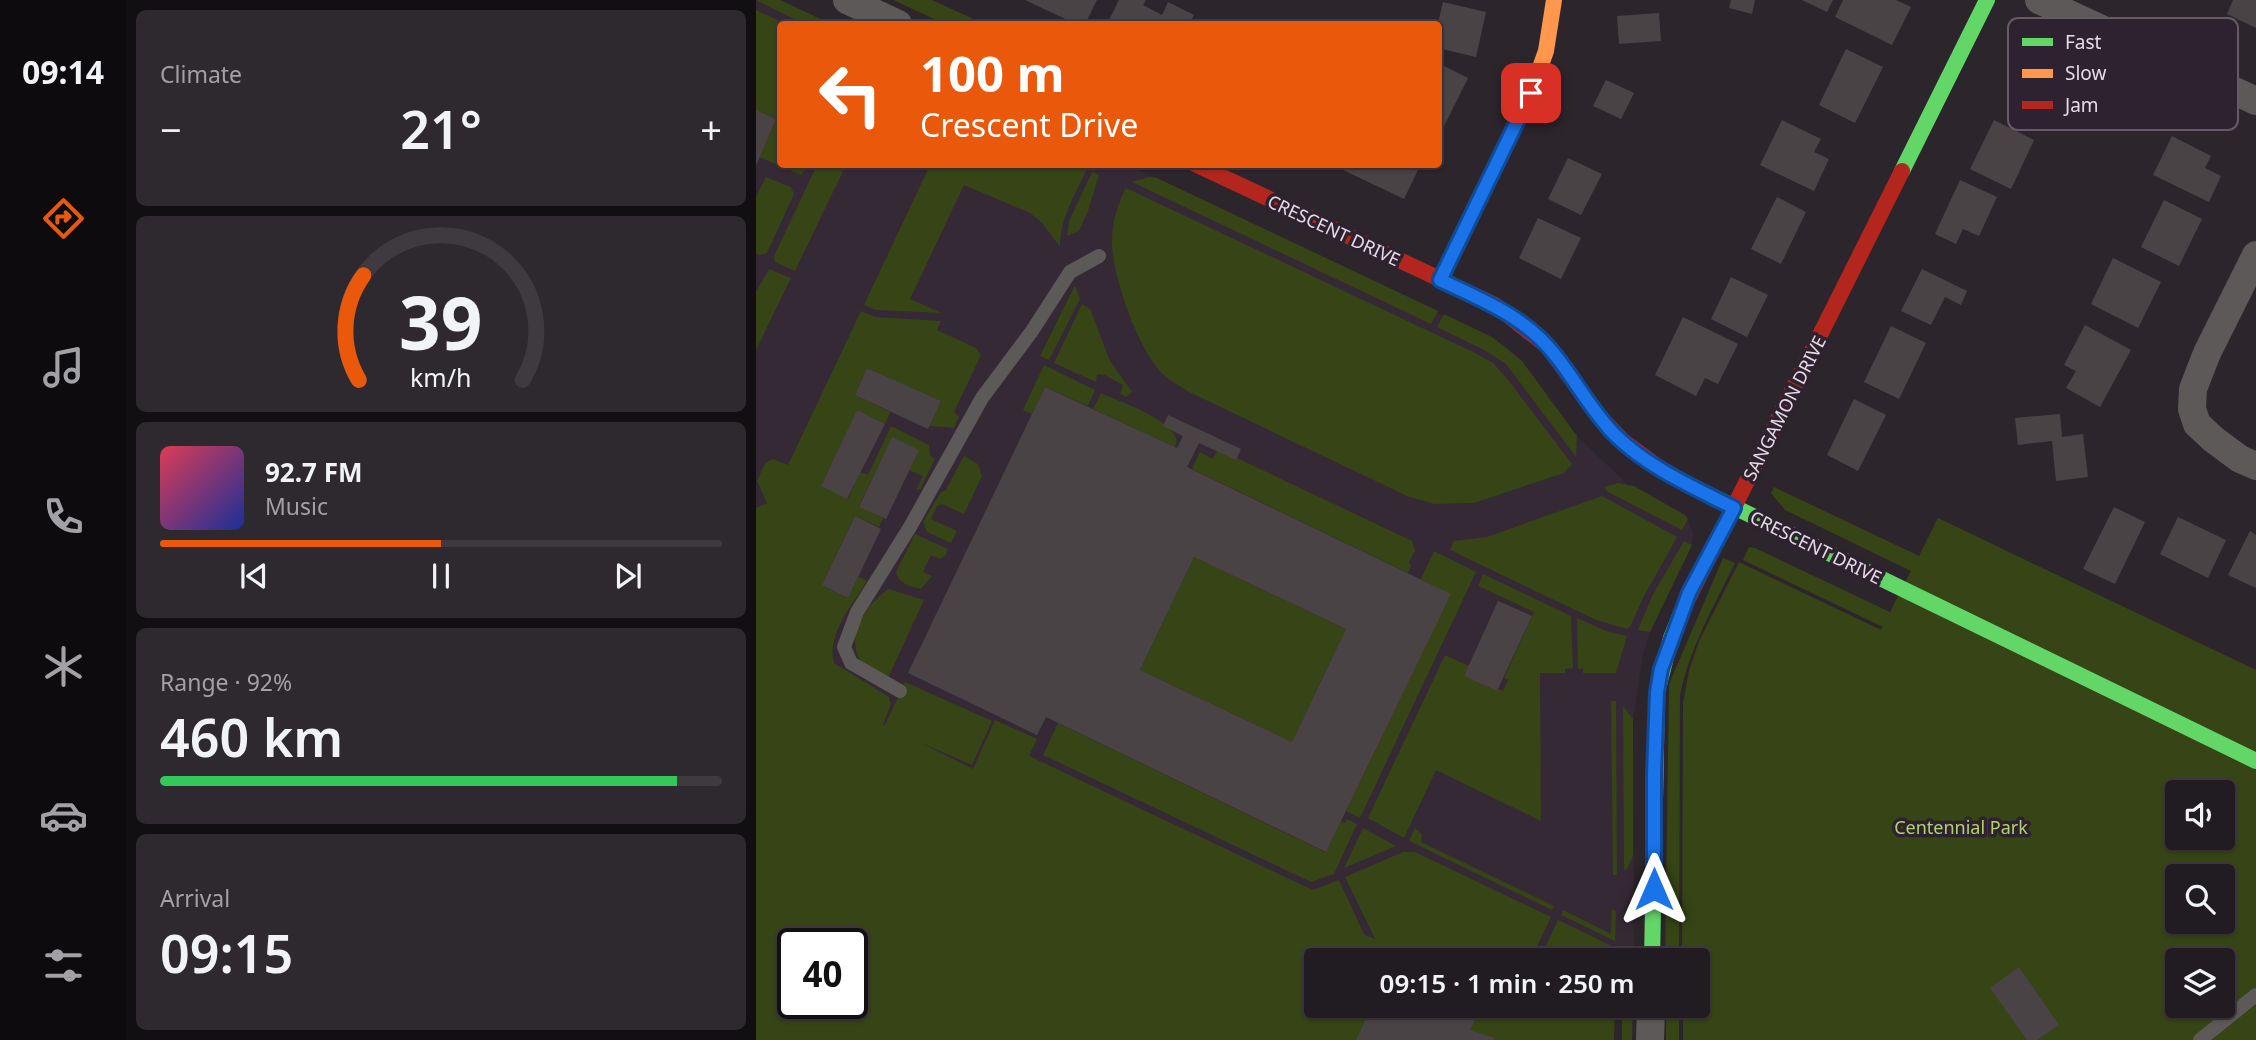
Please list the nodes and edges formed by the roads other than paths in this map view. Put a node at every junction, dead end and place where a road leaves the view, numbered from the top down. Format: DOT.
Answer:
graph roads {
  1 [pos="847,0"];
  2 [pos="1555,0"];
  3 [pos="1987,0"];
  4 [pos="2039,0"];
  5 [pos="2078,18"];
  6 [pos="892,21"];
  7 [pos="2238,93"];
  8 [pos="2256,101"];
  9 [pos="1203,168"];
  10 [pos="2256,254"];
  11 [pos="1099,256"];
  12 [pos="1440,280"];
  13 [pos="2256,466"];
  14 [pos="1734,508"];
  15 [pos="900,691"];
  16 [pos="2256,761"];
  17 [pos="1652,948"];
  18 [pos="2256,995"];
  19 [pos="1651,1018"];
  20 [pos="1650,1040"];
  21 [pos="2200,1040"];
  1 -- 6 [label="street"];
  2 -- 12 [label="street"];
  3 -- 14 [label="street, SANGAMON DRIVE"];
  4 -- 5 [label="street"];
  7 -- 8 [label="street"];
  9 -- 12 [label="street, CRESCENT DRIVE"];
  10 -- 13 [label="street"];
  11 -- 15 [label="lane"];
  12 -- 14 [label="street, CRESCENT DRIVE"];
  14 -- 16 [label="street, CRESCENT DRIVE"];
  14 -- 17 [label="street, SANGAMON DRIVE"];
  18 -- 21 [label="lane"];
  19 -- 20 [label="street"];
}
